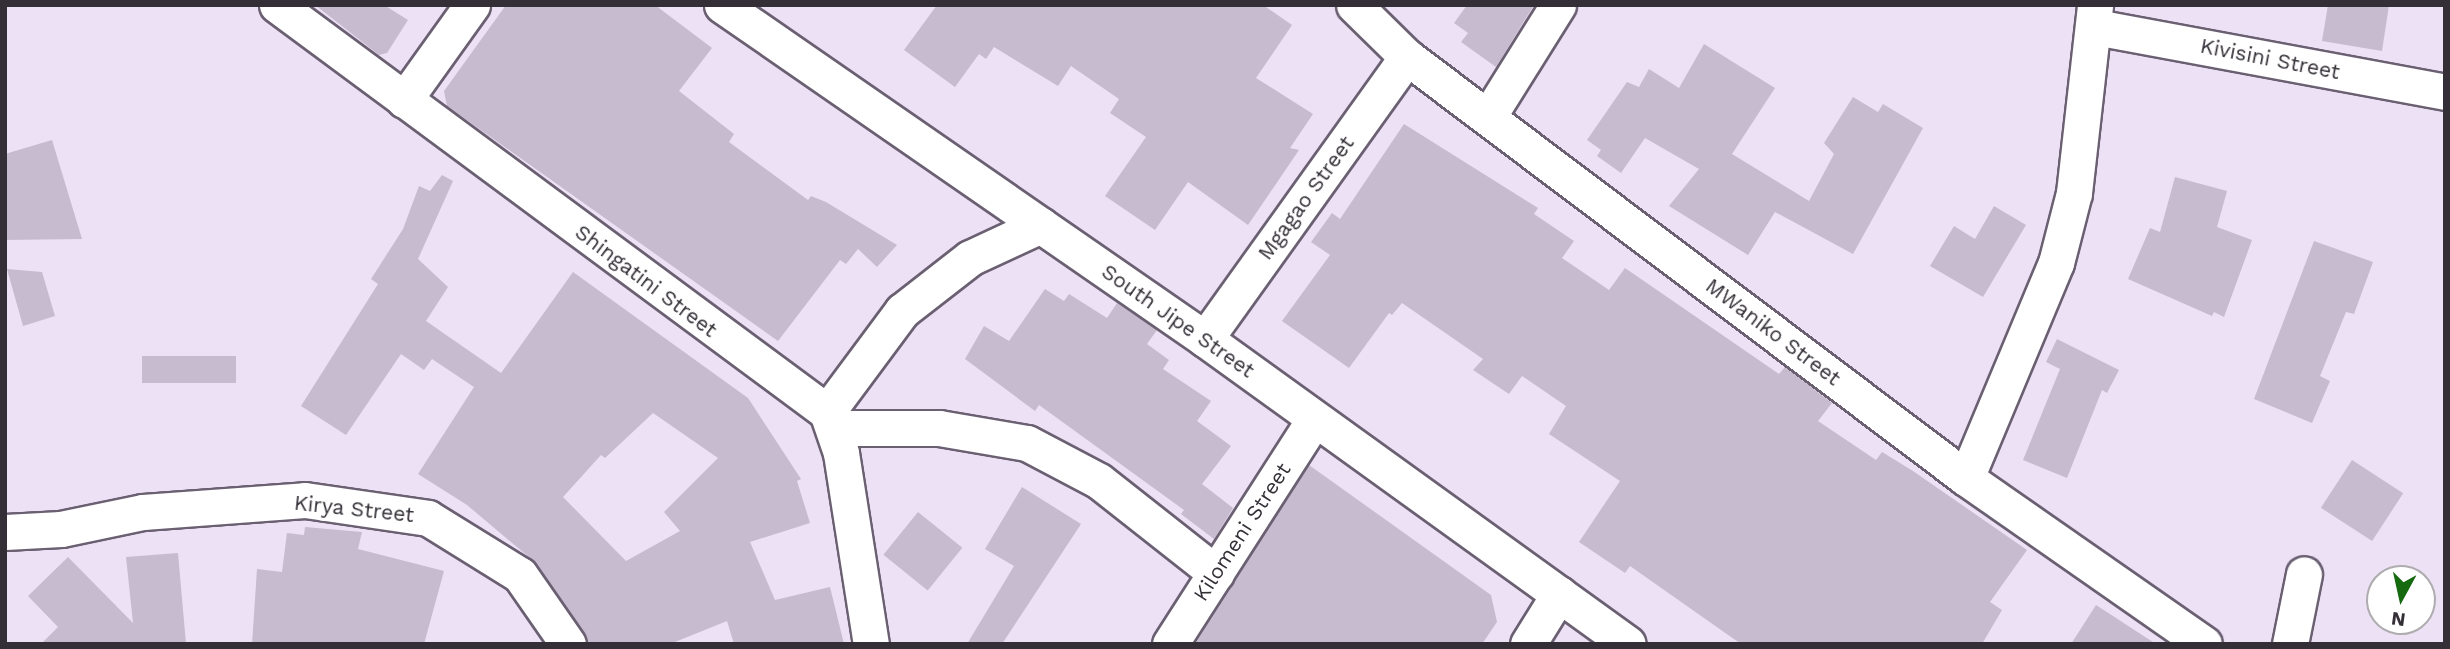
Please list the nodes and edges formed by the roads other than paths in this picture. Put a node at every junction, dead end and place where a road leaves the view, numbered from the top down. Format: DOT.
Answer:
graph roads {
  1 [pos="277,5"];
  2 [pos="472,5"];
  3 [pos="722,5"];
  4 [pos="1354,5"];
  5 [pos="1558,5"];
  6 [pos="2095,16"];
  7 [pos="1407,57"];
  8 [pos="2445,92"];
  9 [pos="404,100"];
  10 [pos="1488,117"];
  11 [pos="1041,225"];
  12 [pos="1205,339"];
  13 [pos="830,420"];
  14 [pos="1314,420"];
  15 [pos="1966,478"];
  16 [pos="5,532"];
  17 [pos="1216,573"];
  18 [pos="2304,574"];
  19 [pos="1559,594"];
  20 [pos="568,644"];
  21 [pos="871,644"];
  22 [pos="1170,644"];
  23 [pos="1528,644"];
  24 [pos="1628,644"];
  25 [pos="2204,644"];
  26 [pos="2290,644"];
  1 -- 9 [label="street, Shingatini Street"];
  2 -- 9 [label="street"];
  3 -- 11 [label="street, South Jipe Street"];
  4 -- 7 [label="street, MWaniko Street"];
  5 -- 10 [label="street"];
  6 -- 8 [label="street, Kivisini Street"];
  6 -- 15 [label="street"];
  7 -- 10 [label="street, MWaniko Street"];
  7 -- 12 [label="street, Mgagao Street"];
  9 -- 13 [label="street, Shingatini Street"];
  10 -- 15 [label="street, MWaniko Street"];
  11 -- 12 [label="street, South Jipe Street"];
  11 -- 13 [label="street"];
  12 -- 14 [label="street, South Jipe Street"];
  13 -- 17 [label="street"];
  13 -- 21 [label="street"];
  14 -- 17 [label="street, Kilomeni Street"];
  14 -- 19 [label="street, South Jipe Street"];
  15 -- 25 [label="street, MWaniko Street"];
  16 -- 20 [label="street, Kirya Street"];
  17 -- 22 [label="street, Kilomeni Street"];
  18 -- 26 [label="street"];
  19 -- 23 [label="street"];
  19 -- 24 [label="street, South Jipe Street"];
}
